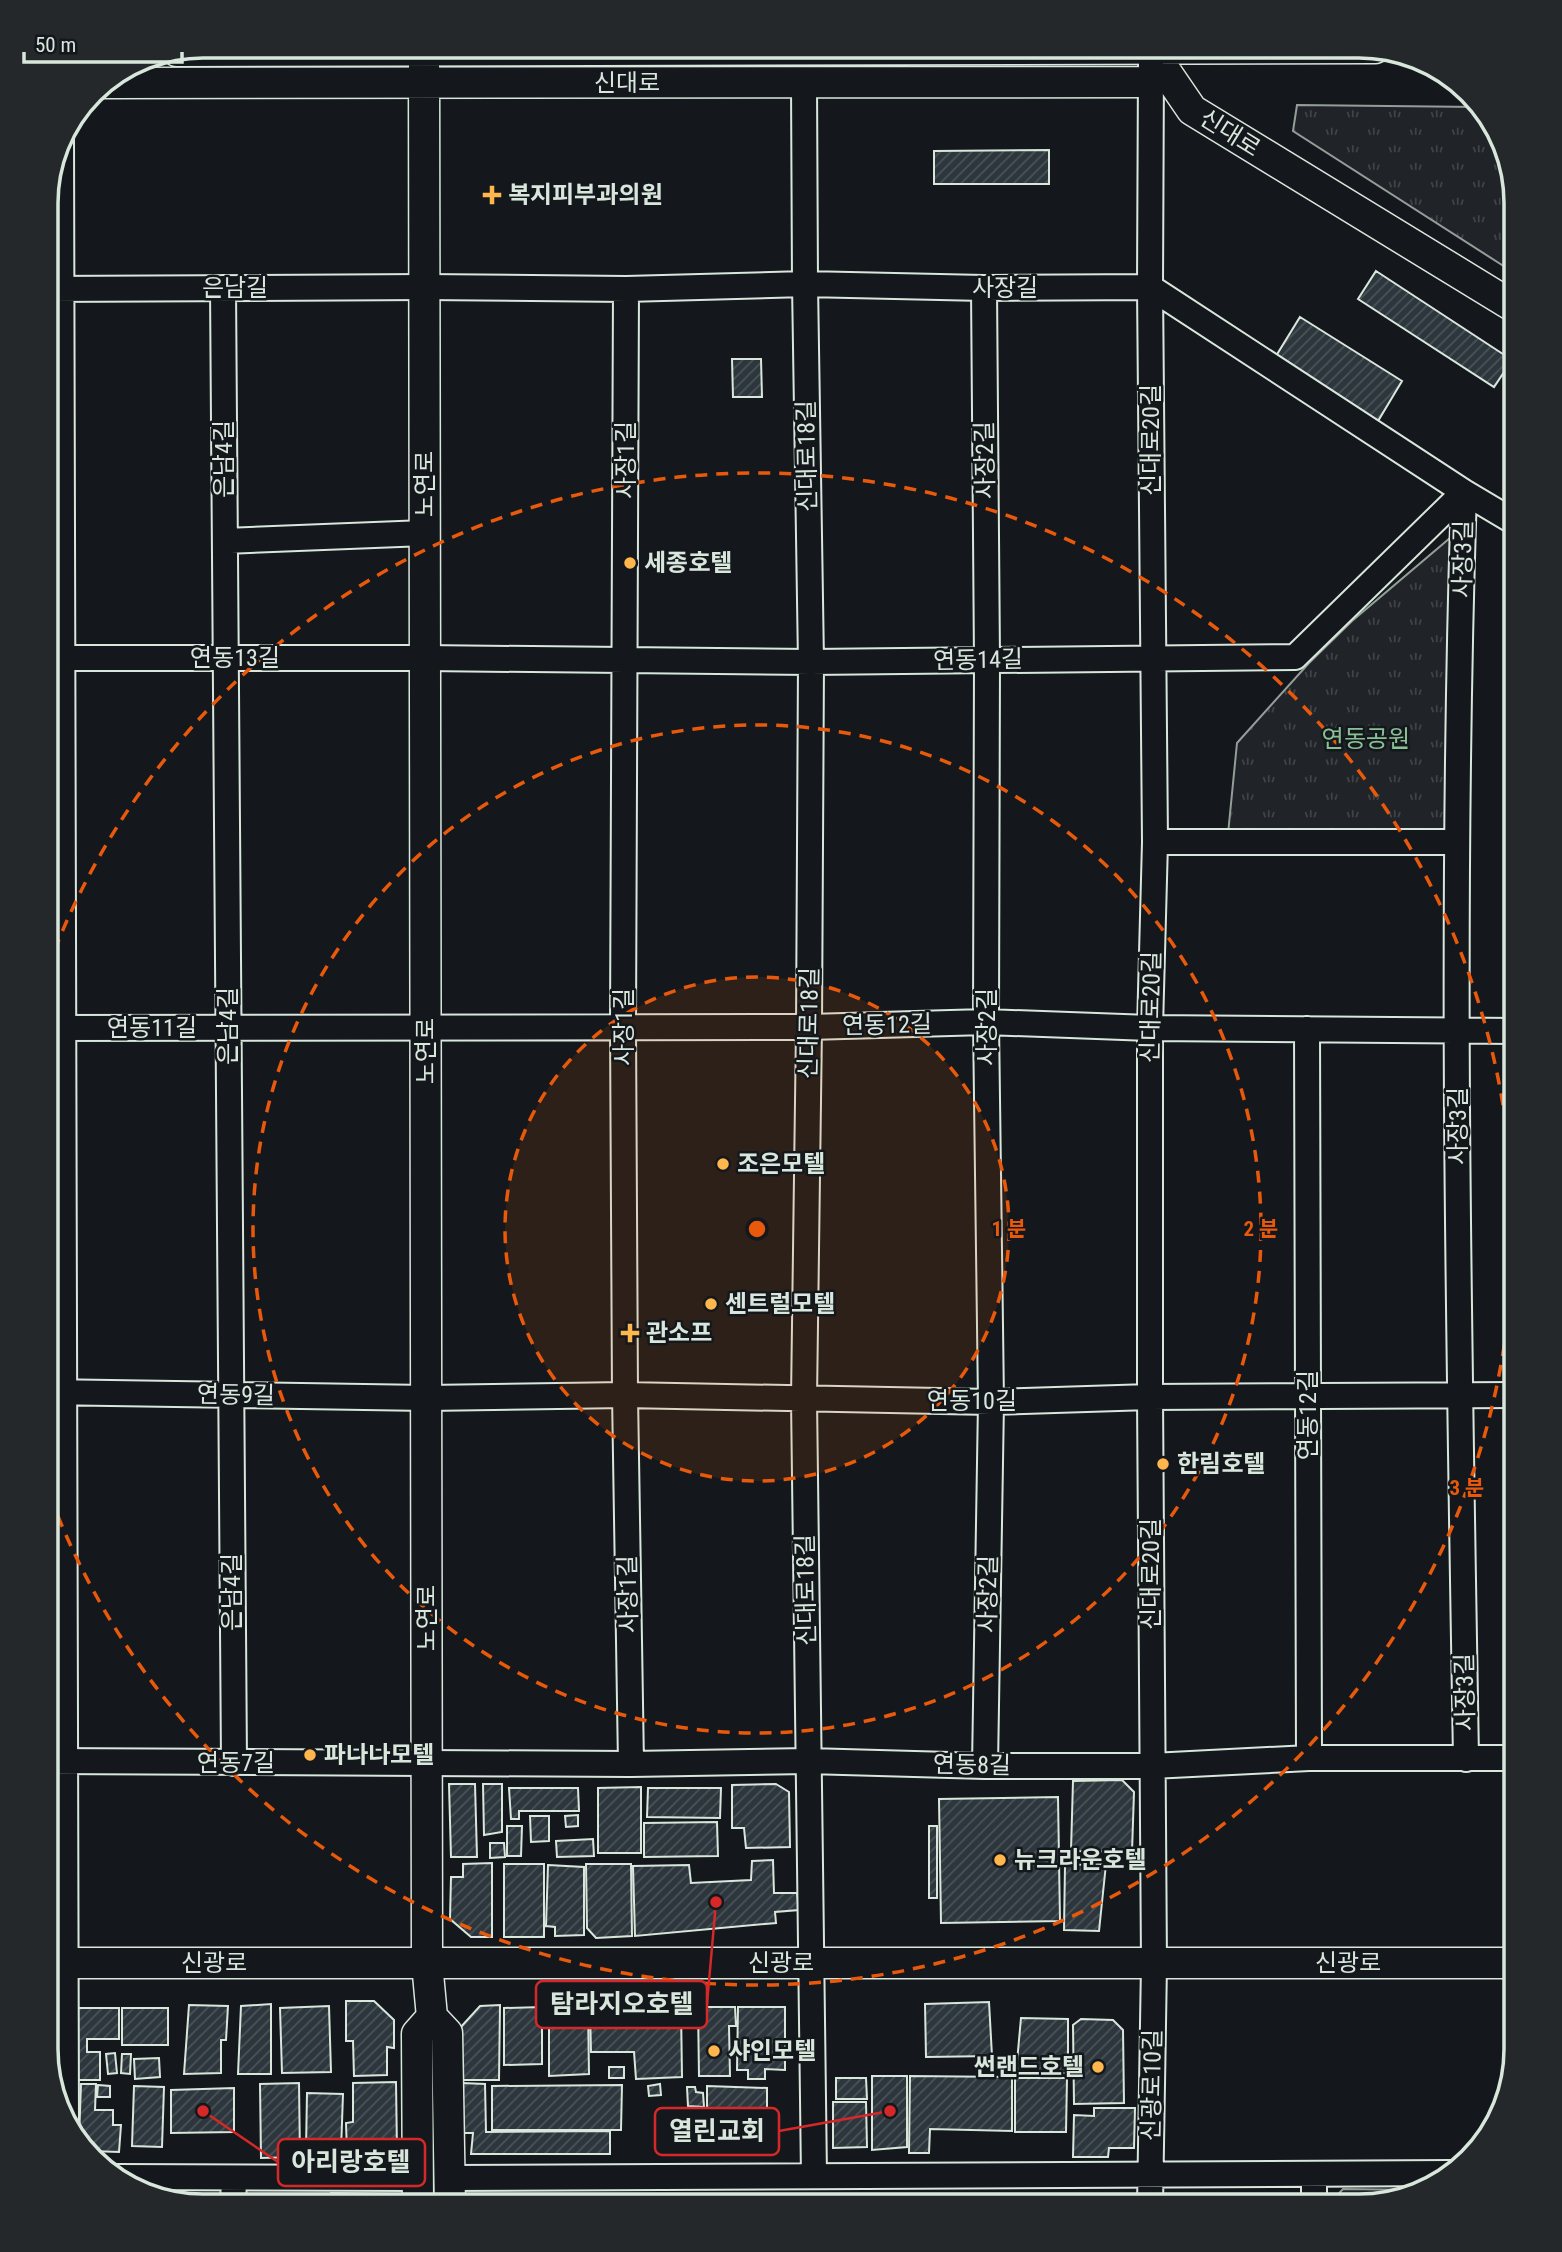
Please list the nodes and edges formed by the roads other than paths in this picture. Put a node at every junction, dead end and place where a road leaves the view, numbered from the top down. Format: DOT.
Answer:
graph roads {
  1 [pos="424,58"];
  2 [pos="1151,58"];
  3 [pos="1158,58"];
  4 [pos="804,82"];
  5 [pos="1151,82"];
  6 [pos="121,83"];
  7 [pos="424,85"];
  8 [pos="805,284"];
  9 [pos="425,287"];
  10 [pos="223,288"];
  11 [pos="984,288"];
  12 [pos="1150,288"];
  13 [pos="58,289"];
  14 [pos="626,289"];
  15 [pos="1504,300"];
  16 [pos="1464,492"];
  17 [pos="1504,515"];
  18 [pos="425,533"];
  19 [pos="225,541"];
  20 [pos="58,658"];
  21 [pos="226,658"];
  22 [pos="425,658"];
  23 [pos="1152,658"];
  24 [pos="988,660"];
  25 [pos="626,661"];
  26 [pos="811,662"];
  27 [pos="1155,842"];
  28 [pos="1457,842"];
  29 [pos="986,1022"];
  30 [pos="623,1026"];
  31 [pos="809,1027"];
  32 [pos="58,1028"];
  33 [pos="228,1028"];
  34 [pos="426,1028"];
  35 [pos="1150,1028"];
  36 [pos="1307,1029"];
  37 [pos="1457,1030"];
  38 [pos="1504,1031"];
  39 [pos="58,1392"];
  40 [pos="231,1394"];
  41 [pos="625,1395"];
  42 [pos="1504,1395"];
  43 [pos="1150,1396"];
  44 [pos="1308,1397"];
  45 [pos="1460,1397"];
  46 [pos="427,1398"];
  47 [pos="804,1399"];
  48 [pos="991,1402"];
  49 [pos="1309,1758"];
  50 [pos="1504,1758"];
  51 [pos="1466,1759"];
  52 [pos="808,1761"];
  53 [pos="58,1762"];
  54 [pos="234,1763"];
  55 [pos="427,1765"];
  56 [pos="631,1765"];
  57 [pos="985,1766"];
  58 [pos="1152,1766"];
  59 [pos="58,1963"];
  60 [pos="428,1963"];
  61 [pos="811,1963"];
  62 [pos="1504,1963"];
  63 [pos="1154,1964"];
  64 [pos="58,1995"];
  65 [pos="432,2017"];
  66 [pos="64,2089"];
  67 [pos="1435,2173"];
  68 [pos="1150,2174"];
  69 [pos="1314,2174"];
  70 [pos="814,2176"];
  71 [pos="135,2177"];
  72 [pos="234,2178"];
  73 [pos="418,2192"];
  74 [pos="450,2192"];
  75 [pos="233,2194"];
  76 [pos="1150,2194"];
  77 [pos="1314,2194"];
  1 -- 7 [label="main road, 노연로"];
  2 -- 5 [label="street, 신대로20길"];
  3 -- 15 [label="main road, 신대로"];
  4 -- 5 [label="main road, 신대로"];
  4 -- 7 [label="main road, 신대로"];
  4 -- 8 [label="street, 신대로18길"];
  5 -- 12 [label="street, 신대로20길"];
  6 -- 7 [label="main road, 신대로"];
  7 -- 9 [label="main road, 노연로"];
  8 -- 11 [label="street, 사장길"];
  8 -- 14 [label="street, 사장길"];
  8 -- 26 [label="street, 신대로18길"];
  9 -- 10 [label="street, 은남길"];
  9 -- 14 [label="street, 사장길"];
  9 -- 18 [label="main road, 노연로"];
  10 -- 13 [label="street, 은남길"];
  10 -- 19 [label="street, 은남4길"];
  11 -- 12 [label="street, 사장길"];
  11 -- 24 [label="street, 사장2길"];
  12 -- 16 [label="street"];
  12 -- 23 [label="street, 신대로20길"];
  14 -- 25 [label="street, 사장1길"];
  16 -- 17 [label="street"];
  16 -- 23 [label="street, 연동14길"];
  16 -- 28 [label="street, 사장3길"];
  18 -- 19 [label="street"];
  18 -- 22 [label="main road, 노연로"];
  19 -- 21 [label="street, 은남4길"];
  20 -- 21 [label="street, 연동13길"];
  21 -- 22 [label="street, 연동13길"];
  21 -- 33 [label="street, 은남4길"];
  22 -- 25 [label="street, 연동14길"];
  22 -- 34 [label="main road, 노연로"];
  23 -- 24 [label="street, 연동14길"];
  23 -- 27 [label="street, 신대로20길"];
  24 -- 26 [label="street, 연동14길"];
  24 -- 29 [label="street, 사장2길"];
  25 -- 26 [label="street, 연동14길"];
  25 -- 30 [label="street, 사장1길"];
  26 -- 31 [label="street, 신대로18길"];
  27 -- 28 [label="street"];
  27 -- 35 [label="street, 신대로20길"];
  28 -- 37 [label="street, 사장3길"];
  29 -- 31 [label="street, 연동12길"];
  29 -- 35 [label="street, 연동12길"];
  29 -- 48 [label="street, 사장2길"];
  30 -- 31 [label="street, 연동12길"];
  30 -- 34 [label="street, 연동12길"];
  30 -- 41 [label="street, 사장1길"];
  31 -- 47 [label="street, 신대로18길"];
  32 -- 33 [label="street, 연동11길"];
  33 -- 34 [label="street, 연동11길"];
  33 -- 40 [label="street, 은남4길"];
  34 -- 46 [label="main road, 노연로"];
  35 -- 36 [label="street, 연동12길"];
  35 -- 43 [label="street, 신대로20길"];
  36 -- 37 [label="street, 연동12길"];
  36 -- 44 [label="street, 연동12길"];
  37 -- 38 [label="street, 연동12길"];
  37 -- 45 [label="street, 사장3길"];
  39 -- 40 [label="street, 연동9길"];
  40 -- 46 [label="street, 연동9길"];
  40 -- 54 [label="street, 은남4길"];
  41 -- 46 [label="street, 연동10길"];
  41 -- 47 [label="street, 연동10길"];
  41 -- 56 [label="street, 사장1길"];
  42 -- 45 [label="street, 연동10길"];
  43 -- 44 [label="street, 연동10길"];
  43 -- 48 [label="street, 연동10길"];
  43 -- 58 [label="street, 신대로20길"];
  44 -- 45 [label="street, 연동10길"];
  44 -- 49 [label="street, 연동12길"];
  45 -- 51 [label="street, 사장3길"];
  46 -- 55 [label="main road, 노연로"];
  47 -- 48 [label="street, 연동10길"];
  47 -- 52 [label="street, 신대로18길"];
  48 -- 57 [label="street, 사장2길"];
  49 -- 51 [label="street, 연동8길"];
  49 -- 58 [label="street, 연동8길"];
  50 -- 51 [label="street, 연동8길"];
  52 -- 56 [label="street, 연동8길"];
  52 -- 57 [label="street, 연동8길"];
  52 -- 61 [label="street, 신대로18길"];
  53 -- 54 [label="street, 연동7길"];
  54 -- 55 [label="street, 연동7길"];
  55 -- 56 [label="street, 연동8길"];
  55 -- 60 [label="main road, 노연로"];
  57 -- 58 [label="street, 연동8길"];
  58 -- 63 [label="street, 신대로20길"];
  59 -- 60 [label="main road, 신광로"];
  60 -- 61 [label="main road, 신광로"];
  60 -- 65 [label="main road, 노연로"];
  61 -- 63 [label="main road, 신광로"];
  61 -- 70 [label="street, 신대로18길"];
  62 -- 63 [label="main road, 신광로"];
  63 -- 68 [label="street, 신광로10길"];
  64 -- 66 [label="street"];
  65 -- 73 [label="main road"];
  65 -- 74 [label="main road, 노연로"];
  67 -- 69 [label="street"];
  68 -- 69 [label="street"];
  68 -- 70 [label="street"];
  68 -- 76 [label="street, 신광로10길"];
  69 -- 77 [label="street"];
  70 -- 74 [label="street"];
  71 -- 72 [label="street"];
  72 -- 73 [label="street"];
  72 -- 75 [label="street"];
}
